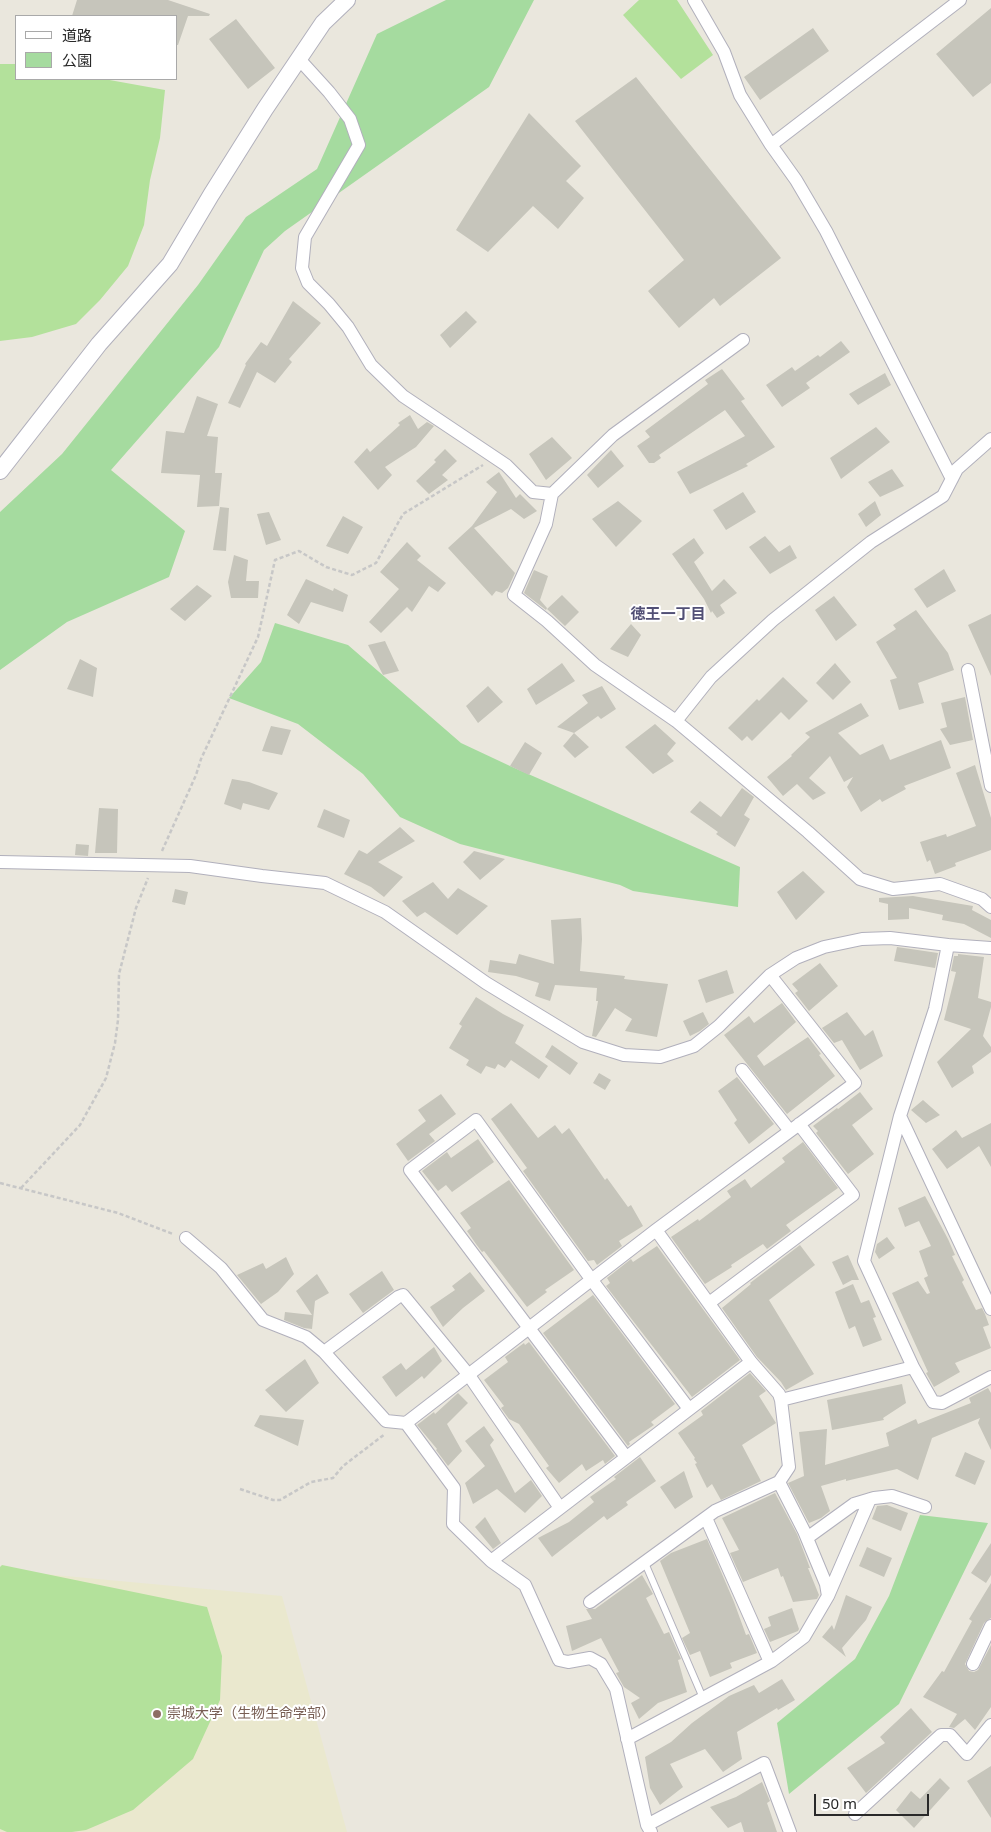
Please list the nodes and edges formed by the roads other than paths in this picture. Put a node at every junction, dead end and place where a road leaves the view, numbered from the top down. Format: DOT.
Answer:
graph roads {
  1 [pos="694,0"];
  2 [pos="960,0"];
  3 [pos="342,2"];
  4 [pos="300,59"];
  5 [pos="771,145"];
  6 [pos="743,340"];
  7 [pos="991,439"];
  8 [pos="0,471"];
  9 [pos="952,479"];
  10 [pos="552,494"];
  11 [pos="968,670"];
  12 [pos="676,721"];
  13 [pos="991,786"];
  14 [pos="0,862"];
  15 [pos="991,907"];
  16 [pos="948,945"];
  17 [pos="991,948"];
  18 [pos="770,975"];
  19 [pos="742,1070"];
  20 [pos="900,1116"];
  21 [pos="795,1128"];
  22 [pos="656,1230"];
  23 [pos="186,1238"];
  24 [pos="591,1279"];
  25 [pos="708,1303"];
  26 [pos="991,1309"];
  27 [pos="529,1328"];
  28 [pos="324,1352"];
  29 [pos="751,1362"];
  30 [pos="913,1367"];
  31 [pos="468,1374"];
  32 [pos="991,1377"];
  33 [pos="781,1400"];
  34 [pos="689,1409"];
  35 [pos="401,1422"];
  36 [pos="626,1457"];
  37 [pos="780,1482"];
  38 [pos="870,1499"];
  39 [pos="925,1507"];
  40 [pos="560,1508"];
  41 [pos="706,1518"];
  42 [pos="807,1538"];
  43 [pos="491,1561"];
  44 [pos="645,1563"];
  45 [pos="828,1596"];
  46 [pos="590,1602"];
  47 [pos="991,1626"];
  48 [pos="770,1662"];
  49 [pos="974,1664"];
  50 [pos="703,1698"];
  51 [pos="991,1725"];
  52 [pos="627,1739"];
  53 [pos="855,1814"];
  54 [pos="649,1828"];
  55 [pos="790,1832"];
  1 -- 5 [label="street"];
  2 -- 5 [label="street"];
  3 -- 4 [label="street"];
  4 -- 8 [label="street"];
  4 -- 10 [label="street"];
  5 -- 9 [label="street"];
  6 -- 10 [label="street"];
  7 -- 9 [label="street"];
  9 -- 12 [label="street"];
  10 -- 12 [label="street"];
  11 -- 13 [label="street"];
  12 -- 15 [label="street"];
  14 -- 18 [label="street"];
  16 -- 17 [label="street"];
  16 -- 18 [label="street"];
  16 -- 20 [label="street"];
  18 -- 21 [label="street"];
  19 -- 21 [label="street"];
  20 -- 26 [label="street"];
  20 -- 30 [label="street"];
  21 -- 22 [label="street"];
  21 -- 25 [label="street"];
  22 -- 24 [label="street"];
  22 -- 25 [label="street"];
  23 -- 28 [label="street"];
  24 -- 27 [label="street"];
  24 -- 27 [label="street"];
  24 -- 34 [label="street"];
  25 -- 29 [label="street"];
  27 -- 31 [label="street"];
  27 -- 36 [label="street"];
  28 -- 31 [label="street"];
  28 -- 35 [label="street"];
  29 -- 33 [label="street"];
  29 -- 34 [label="street"];
  30 -- 32 [label="street"];
  30 -- 33 [label="street"];
  31 -- 35 [label="street"];
  31 -- 40 [label="street"];
  33 -- 37 [label="street"];
  34 -- 36 [label="street"];
  35 -- 43 [label="street"];
  36 -- 40 [label="street"];
  37 -- 41 [label="street"];
  37 -- 42 [label="street"];
  38 -- 39 [label="street"];
  38 -- 42 [label="street"];
  38 -- 45 [label="street"];
  40 -- 43 [label="street"];
  41 -- 44 [label="street"];
  41 -- 48 [label="street"];
  42 -- 45 [label="street"];
  43 -- 52 [label="street"];
  44 -- 46 [label="street"];
  44 -- 50 [label="lane"];
  45 -- 48 [label="street"];
  47 -- 49 [label="street"];
  48 -- 50 [label="street"];
  50 -- 52 [label="street"];
  51 -- 53 [label="street"];
  52 -- 54 [label="street"];
  54 -- 55 [label="street"];
}
